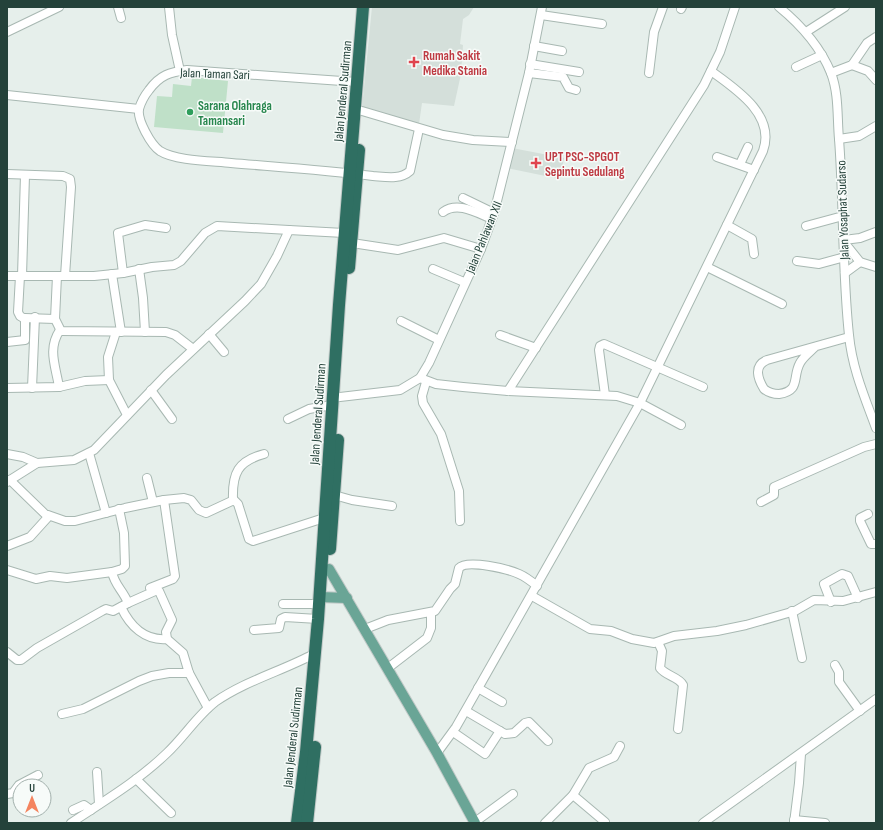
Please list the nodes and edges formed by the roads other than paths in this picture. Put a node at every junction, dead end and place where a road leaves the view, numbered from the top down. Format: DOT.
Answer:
graph roads {
  1 [pos="59,7"];
  2 [pos="118,7"];
  3 [pos="169,7"];
  4 [pos="363,7"];
  5 [pos="371,7"];
  6 [pos="664,7"];
  7 [pos="735,7"];
  8 [pos="779,7"];
  9 [pos="845,7"];
  10 [pos="46,10"];
  11 [pos="542,11"];
  12 [pos="121,18"];
  13 [pos="602,24"];
  14 [pos="7,32"];
  15 [pos="806,32"];
  16 [pos="876,38"];
  17 [pos="534,46"];
  18 [pos="562,51"];
  19 [pos="822,55"];
  20 [pos="852,65"];
  21 [pos="796,67"];
  22 [pos="530,69"];
  23 [pos="180,71"];
  24 [pos="711,71"];
  25 [pos="579,72"];
  26 [pos="649,73"];
  27 [pos="831,73"];
  28 [pos="876,80"];
  29 [pos="356,82"];
  30 [pos="576,90"];
  31 [pos="7,95"];
  32 [pos="139,110"];
  33 [pos="362,111"];
  34 [pos="876,126"];
  35 [pos="419,129"];
  36 [pos="839,139"];
  37 [pos="512,142"];
  38 [pos="748,147"];
  39 [pos="717,157"];
  40 [pos="740,164"];
  41 [pos="754,170"];
  42 [pos="7,174"];
  43 [pos="354,174"];
  44 [pos="25,175"];
  45 [pos="463,198"];
  46 [pos="443,212"];
  47 [pos="493,216"];
  48 [pos="843,216"];
  49 [pos="727,225"];
  50 [pos="806,226"];
  51 [pos="166,228"];
  52 [pos="288,230"];
  53 [pos="876,232"];
  54 [pos="344,233"];
  55 [pos="844,241"];
  56 [pos="352,244"];
  57 [pos="481,249"];
  58 [pos="754,254"];
  59 [pos="844,257"];
  60 [pos="797,261"];
  61 [pos="860,262"];
  62 [pos="707,267"];
  63 [pos="876,267"];
  64 [pos="139,269"];
  65 [pos="433,269"];
  66 [pos="123,273"];
  67 [pos="845,273"];
  68 [pos="112,274"];
  69 [pos="7,276"];
  70 [pos="21,276"];
  71 [pos="57,276"];
  72 [pos="65,276"];
  73 [pos="464,282"];
  74 [pos="782,304"];
  75 [pos="35,317"];
  76 [pos="25,318"];
  77 [pos="56,319"];
  78 [pos="401,321"];
  79 [pos="60,330"];
  80 [pos="118,332"];
  81 [pos="145,332"];
  82 [pos="209,334"];
  83 [pos="500,335"];
  84 [pos="849,337"];
  85 [pos="439,340"];
  86 [pos="7,342"];
  87 [pos="814,347"];
  88 [pos="536,348"];
  89 [pos="193,349"];
  90 [pos="224,352"];
  91 [pos="657,367"];
  92 [pos="109,380"];
  93 [pos="423,380"];
  94 [pos="59,387"];
  95 [pos="703,387"];
  96 [pos="7,388"];
  97 [pos="32,388"];
  98 [pos="151,390"];
  99 [pos="508,391"];
  100 [pos="605,395"];
  101 [pos="336,401"];
  102 [pos="640,402"];
  103 [pos="127,415"];
  104 [pos="172,419"];
  105 [pos="288,419"];
  106 [pos="682,425"];
  107 [pos="876,428"];
  108 [pos="333,442"];
  109 [pos="874,444"];
  110 [pos="89,453"];
  111 [pos="7,454"];
  112 [pos="264,454"];
  113 [pos="37,463"];
  114 [pos="146,478"];
  115 [pos="8,481"];
  116 [pos="334,495"];
  117 [pos="164,500"];
  118 [pos="233,500"];
  119 [pos="153,502"];
  120 [pos="761,502"];
  121 [pos="392,506"];
  122 [pos="119,509"];
  123 [pos="106,513"];
  124 [pos="868,514"];
  125 [pos="49,516"];
  126 [pos="329,521"];
  127 [pos="460,521"];
  128 [pos="876,544"];
  129 [pos="7,546"];
  130 [pos="329,569"];
  131 [pos="7,570"];
  132 [pos="112,572"];
  133 [pos="537,586"];
  134 [pos="157,588"];
  135 [pos="142,592"];
  136 [pos="876,592"];
  137 [pos="532,596"];
  138 [pos="347,598"];
  139 [pos="858,598"];
  140 [pos="321,599"];
  141 [pos="831,602"];
  142 [pos="283,604"];
  143 [pos="125,605"];
  144 [pos="792,611"];
  145 [pos="430,613"];
  146 [pos="318,619"];
  147 [pos="365,629"];
  148 [pos="254,630"];
  149 [pos="167,639"];
  150 [pos="658,642"];
  151 [pos="7,652"];
  152 [pos="314,654"];
  153 [pos="802,658"];
  154 [pos="836,665"];
  155 [pos="388,668"];
  156 [pos="189,673"];
  157 [pos="478,688"];
  158 [pos="876,699"];
  159 [pos="502,702"];
  160 [pos="208,708"];
  161 [pos="466,711"];
  162 [pos="860,711"];
  163 [pos="62,714"];
  164 [pos="678,729"];
  165 [pos="500,731"];
  166 [pos="453,732"];
  167 [pos="548,741"];
  168 [pos="620,746"];
  169 [pos="437,753"];
  170 [pos="801,754"];
  171 [pos="97,772"];
  172 [pos="38,775"];
  173 [pos="136,779"];
  174 [pos="306,791"];
  175 [pos="7,794"];
  176 [pos="513,794"];
  177 [pos="573,795"];
  178 [pos="99,804"];
  179 [pos="74,810"];
  180 [pos="90,810"];
  181 [pos="171,813"];
  182 [pos="604,822"];
  183 [pos="794,822"];
  184 [pos="71,823"];
  185 [pos="297,823"];
  186 [pos="306,823"];
  187 [pos="475,823"];
  188 [pos="545,823"];
  189 [pos="703,823"];
  190 [pos="825,823"];
  1 -- 10 [label="street"];
  2 -- 12 [label="street"];
  3 -- 23 [label="street"];
  4 -- 29 [label="highway, Jalan Jenderal Sudirman"];
  5 -- 33 [label="highway, Jalan Jenderal Sudirman"];
  6 -- 26 [label="street"];
  7 -- 24 [label="street"];
  8 -- 15 [label="street, Jalan Yosaphat Sudarso"];
  9 -- 15 [label="street"];
  10 -- 14 [label="street"];
  11 -- 13 [label="street"];
  11 -- 17 [label="street, Jalan Pahlawan XII"];
  15 -- 19 [label="street, Jalan Yosaphat Sudarso"];
  16 -- 20 [label="street"];
  17 -- 18 [label="street"];
  17 -- 22 [label="street, Jalan Pahlawan XII"];
  19 -- 21 [label="street"];
  19 -- 27 [label="street, Jalan Yosaphat Sudarso"];
  20 -- 27 [label="street"];
  20 -- 28 [label="street"];
  22 -- 25 [label="street"];
  22 -- 30 [label="street"];
  22 -- 37 [label="street, Jalan Pahlawan XII"];
  23 -- 29 [label="street, Jalan Taman Sari"];
  23 -- 32 [label="street, Jalan Taman Sari"];
  24 -- 41 [label="street"];
  24 -- 88 [label="street"];
  27 -- 36 [label="street, Jalan Yosaphat Sudarso"];
  29 -- 43 [label="highway, Jalan Jenderal Sudirman"];
  31 -- 32 [label="street"];
  32 -- 43 [label="street"];
  33 -- 35 [label="street"];
  33 -- 43 [label="highway, Jalan Jenderal Sudirman"];
  34 -- 36 [label="street"];
  35 -- 37 [label="street"];
  35 -- 43 [label="street"];
  36 -- 48 [label="street, Jalan Yosaphat Sudarso"];
  37 -- 47 [label="street, Jalan Pahlawan XII"];
  38 -- 40 [label="street"];
  39 -- 40 [label="street"];
  40 -- 41 [label="street"];
  41 -- 49 [label="street"];
  42 -- 44 [label="street"];
  43 -- 54 [label="highway, Jalan Jenderal Sudirman"];
  43 -- 56 [label="highway, Jalan Jenderal Sudirman"];
  44 -- 70 [label="street"];
  44 -- 72 [label="street"];
  45 -- 47 [label="street"];
  46 -- 47 [label="street"];
  47 -- 57 [label="street, Jalan Pahlawan XII"];
  48 -- 50 [label="street"];
  48 -- 55 [label="street, Jalan Yosaphat Sudarso"];
  49 -- 58 [label="street"];
  49 -- 62 [label="street"];
  51 -- 66 [label="street"];
  52 -- 54 [label="street"];
  52 -- 64 [label="street"];
  52 -- 82 [label="street"];
  53 -- 55 [label="street"];
  54 -- 101 [label="highway, Jalan Jenderal Sudirman"];
  55 -- 59 [label="street, Jalan Yosaphat Sudarso"];
  55 -- 61 [label="street"];
  56 -- 57 [label="street"];
  56 -- 101 [label="highway, Jalan Jenderal Sudirman"];
  57 -- 73 [label="street, Jalan Pahlawan XII"];
  59 -- 60 [label="street"];
  59 -- 67 [label="street, Jalan Yosaphat Sudarso"];
  61 -- 63 [label="street"];
  61 -- 67 [label="street"];
  62 -- 74 [label="street"];
  62 -- 91 [label="street"];
  64 -- 66 [label="street"];
  64 -- 81 [label="street"];
  65 -- 73 [label="street"];
  66 -- 68 [label="street"];
  67 -- 84 [label="street, Jalan Yosaphat Sudarso"];
  68 -- 72 [label="street"];
  68 -- 80 [label="street"];
  69 -- 70 [label="street"];
  70 -- 71 [label="street"];
  70 -- 76 [label="street"];
  71 -- 72 [label="street"];
  71 -- 77 [label="street"];
  73 -- 85 [label="street, Jalan Pahlawan XII"];
  75 -- 76 [label="street"];
  75 -- 77 [label="street"];
  75 -- 97 [label="street"];
  76 -- 86 [label="street"];
  77 -- 79 [label="street"];
  78 -- 85 [label="street"];
  79 -- 80 [label="street"];
  79 -- 94 [label="street"];
  80 -- 81 [label="street"];
  80 -- 92 [label="street"];
  81 -- 89 [label="street"];
  82 -- 89 [label="street"];
  82 -- 90 [label="street"];
  83 -- 88 [label="street"];
  84 -- 87 [label="street"];
  84 -- 107 [label="street, Jalan Yosaphat Sudarso"];
  85 -- 93 [label="street, Jalan Pahlawan XII"];
  87 -- 87 [label="street"];
  88 -- 99 [label="street"];
  89 -- 98 [label="street"];
  91 -- 95 [label="street"];
  91 -- 100 [label="street"];
  91 -- 102 [label="street"];
  92 -- 94 [label="street"];
  92 -- 103 [label="street"];
  93 -- 99 [label="street"];
  93 -- 101 [label="street"];
  93 -- 127 [label="street, Jalan Pahlawan XII"];
  94 -- 97 [label="street"];
  96 -- 97 [label="street"];
  98 -- 103 [label="street"];
  98 -- 104 [label="street"];
  99 -- 100 [label="street"];
  100 -- 102 [label="street"];
  101 -- 105 [label="street"];
  101 -- 108 [label="highway, Jalan Jenderal Sudirman"];
  102 -- 106 [label="street"];
  102 -- 133 [label="street"];
  103 -- 110 [label="street"];
  108 -- 116 [label="highway, Jalan Jenderal Sudirman"];
  108 -- 126 [label="highway, Jalan Jenderal Sudirman"];
  109 -- 120 [label="street"];
  110 -- 113 [label="street"];
  110 -- 123 [label="street"];
  111 -- 113 [label="street"];
  112 -- 118 [label="street"];
  113 -- 115 [label="street"];
  114 -- 119 [label="street"];
  115 -- 125 [label="street"];
  116 -- 121 [label="street"];
  116 -- 126 [label="highway, Jalan Jenderal Sudirman"];
  117 -- 118 [label="street"];
  117 -- 119 [label="street"];
  117 -- 134 [label="street"];
  118 -- 126 [label="street"];
  119 -- 122 [label="street"];
  122 -- 123 [label="street"];
  122 -- 132 [label="street"];
  123 -- 125 [label="street"];
  124 -- 128 [label="street"];
  125 -- 129 [label="street"];
  126 -- 130 [label="highway, Jalan Jenderal Sudirman"];
  126 -- 140 [label="highway, Jalan Jenderal Sudirman"];
  130 -- 138 [label="main road"];
  130 -- 140 [label="highway, Jalan Jenderal Sudirman"];
  131 -- 132 [label="street"];
  132 -- 143 [label="street"];
  133 -- 137 [label="street"];
  133 -- 145 [label="street"];
  134 -- 135 [label="street"];
  134 -- 143 [label="street"];
  134 -- 149 [label="street"];
  136 -- 139 [label="street"];
  137 -- 150 [label="street"];
  137 -- 157 [label="street"];
  138 -- 140 [label="main road"];
  138 -- 147 [label="main road"];
  139 -- 141 [label="street"];
  139 -- 141 [label="street"];
  140 -- 142 [label="street"];
  140 -- 146 [label="highway, Jalan Jenderal Sudirman"];
  140 -- 174 [label="highway, Jalan Jenderal Sudirman"];
  141 -- 144 [label="street"];
  143 -- 149 [label="street"];
  143 -- 151 [label="street"];
  144 -- 150 [label="street"];
  144 -- 153 [label="street"];
  145 -- 147 [label="street"];
  145 -- 155 [label="street"];
  146 -- 148 [label="street"];
  146 -- 152 [label="highway, Jalan Jenderal Sudirman"];
  147 -- 155 [label="main road"];
  149 -- 156 [label="street"];
  150 -- 164 [label="street"];
  152 -- 160 [label="street"];
  152 -- 174 [label="highway, Jalan Jenderal Sudirman"];
  154 -- 162 [label="street"];
  155 -- 169 [label="main road"];
  156 -- 160 [label="street"];
  156 -- 163 [label="street"];
  157 -- 159 [label="street"];
  157 -- 161 [label="street"];
  158 -- 162 [label="street"];
  160 -- 173 [label="street"];
  161 -- 165 [label="street"];
  161 -- 166 [label="street"];
  162 -- 170 [label="street"];
  165 -- 166 [label="street"];
  165 -- 167 [label="street"];
  166 -- 169 [label="street"];
  168 -- 177 [label="street"];
  169 -- 187 [label="main road"];
  170 -- 183 [label="street"];
  170 -- 189 [label="street"];
  171 -- 178 [label="street"];
  172 -- 175 [label="street"];
  173 -- 178 [label="street"];
  173 -- 181 [label="street"];
  174 -- 185 [label="highway, Jalan Jenderal Sudirman"];
  174 -- 186 [label="highway, Jalan Jenderal Sudirman"];
  176 -- 187 [label="street"];
  177 -- 182 [label="street"];
  177 -- 188 [label="street"];
  178 -- 180 [label="street"];
  179 -- 180 [label="street"];
  180 -- 184 [label="street"];
  183 -- 190 [label="street"];
}
